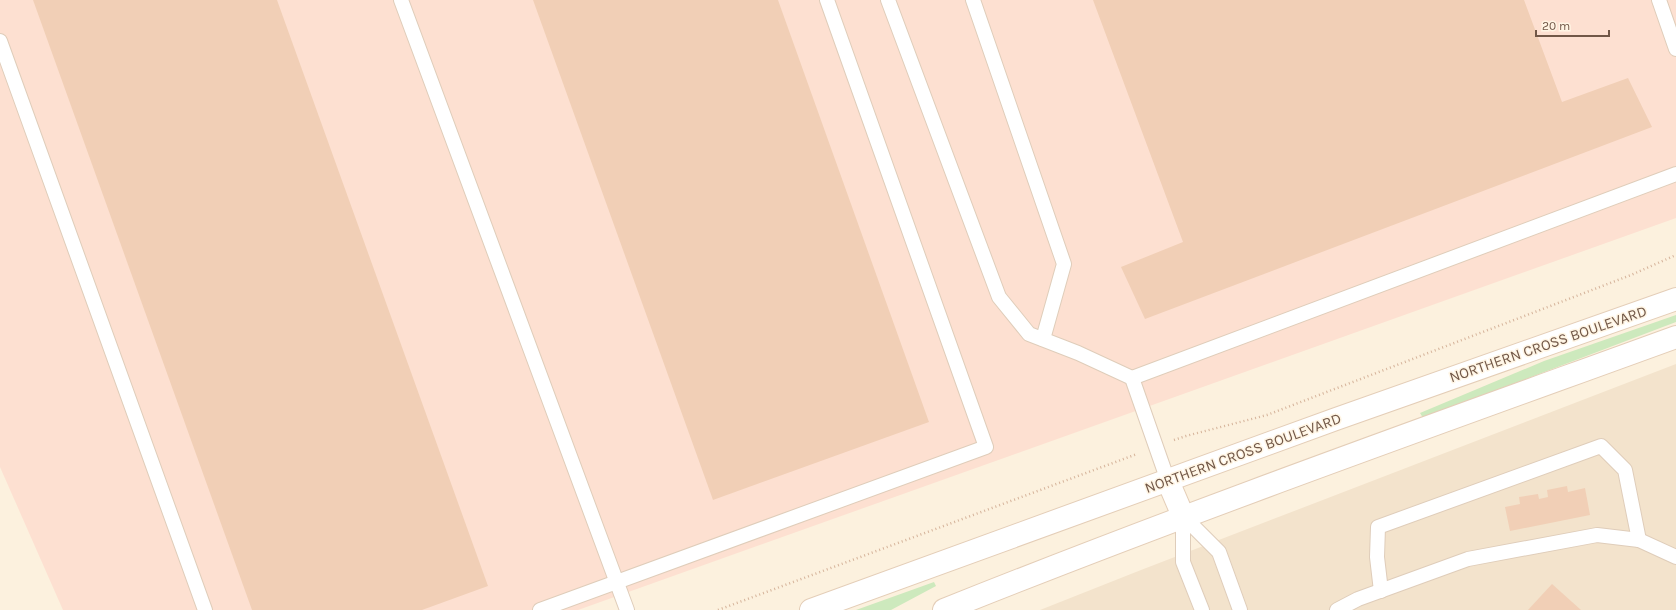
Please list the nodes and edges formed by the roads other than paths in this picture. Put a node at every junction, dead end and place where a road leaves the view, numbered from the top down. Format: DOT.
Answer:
graph roads {
  1 [pos="401,0"];
  2 [pos="827,0"];
  3 [pos="888,0"];
  4 [pos="973,0"];
  5 [pos="1659,0"];
  6 [pos="0,41"];
  7 [pos="1676,49"];
  8 [pos="1676,174"];
  9 [pos="1676,299"];
  10 [pos="1676,337"];
  11 [pos="1043,339"];
  12 [pos="1132,378"];
  13 [pos="1168,481"];
  14 [pos="1183,516"];
  15 [pos="1639,540"];
  16 [pos="1676,557"];
  17 [pos="616,582"];
  18 [pos="1381,591"];
  19 [pos="205,610"];
  20 [pos="540,610"];
  21 [pos="627,610"];
  22 [pos="811,610"];
  23 [pos="944,610"];
  24 [pos="1202,610"];
  25 [pos="1240,610"];
  26 [pos="1337,610"];
  1 -- 17 [label="lane"];
  2 -- 17 [label="lane"];
  3 -- 11 [label="lane"];
  4 -- 11 [label="lane"];
  5 -- 7 [label="lane"];
  6 -- 19 [label="lane"];
  8 -- 12 [label="lane"];
  9 -- 13 [label="street, NORTHERN CROSS BOULEVARD"];
  10 -- 14 [label="street"];
  11 -- 12 [label="lane"];
  12 -- 13 [label="lane"];
  13 -- 14 [label="street"];
  13 -- 22 [label="street, NORTHERN CROSS BOULEVARD"];
  14 -- 23 [label="street"];
  14 -- 24 [label="lane"];
  14 -- 25 [label="lane"];
  15 -- 16 [label="lane"];
  15 -- 18 [label="lane"];
  15 -- 18 [label="lane"];
  17 -- 20 [label="lane"];
  17 -- 21 [label="lane"];
  18 -- 26 [label="lane"];
}
